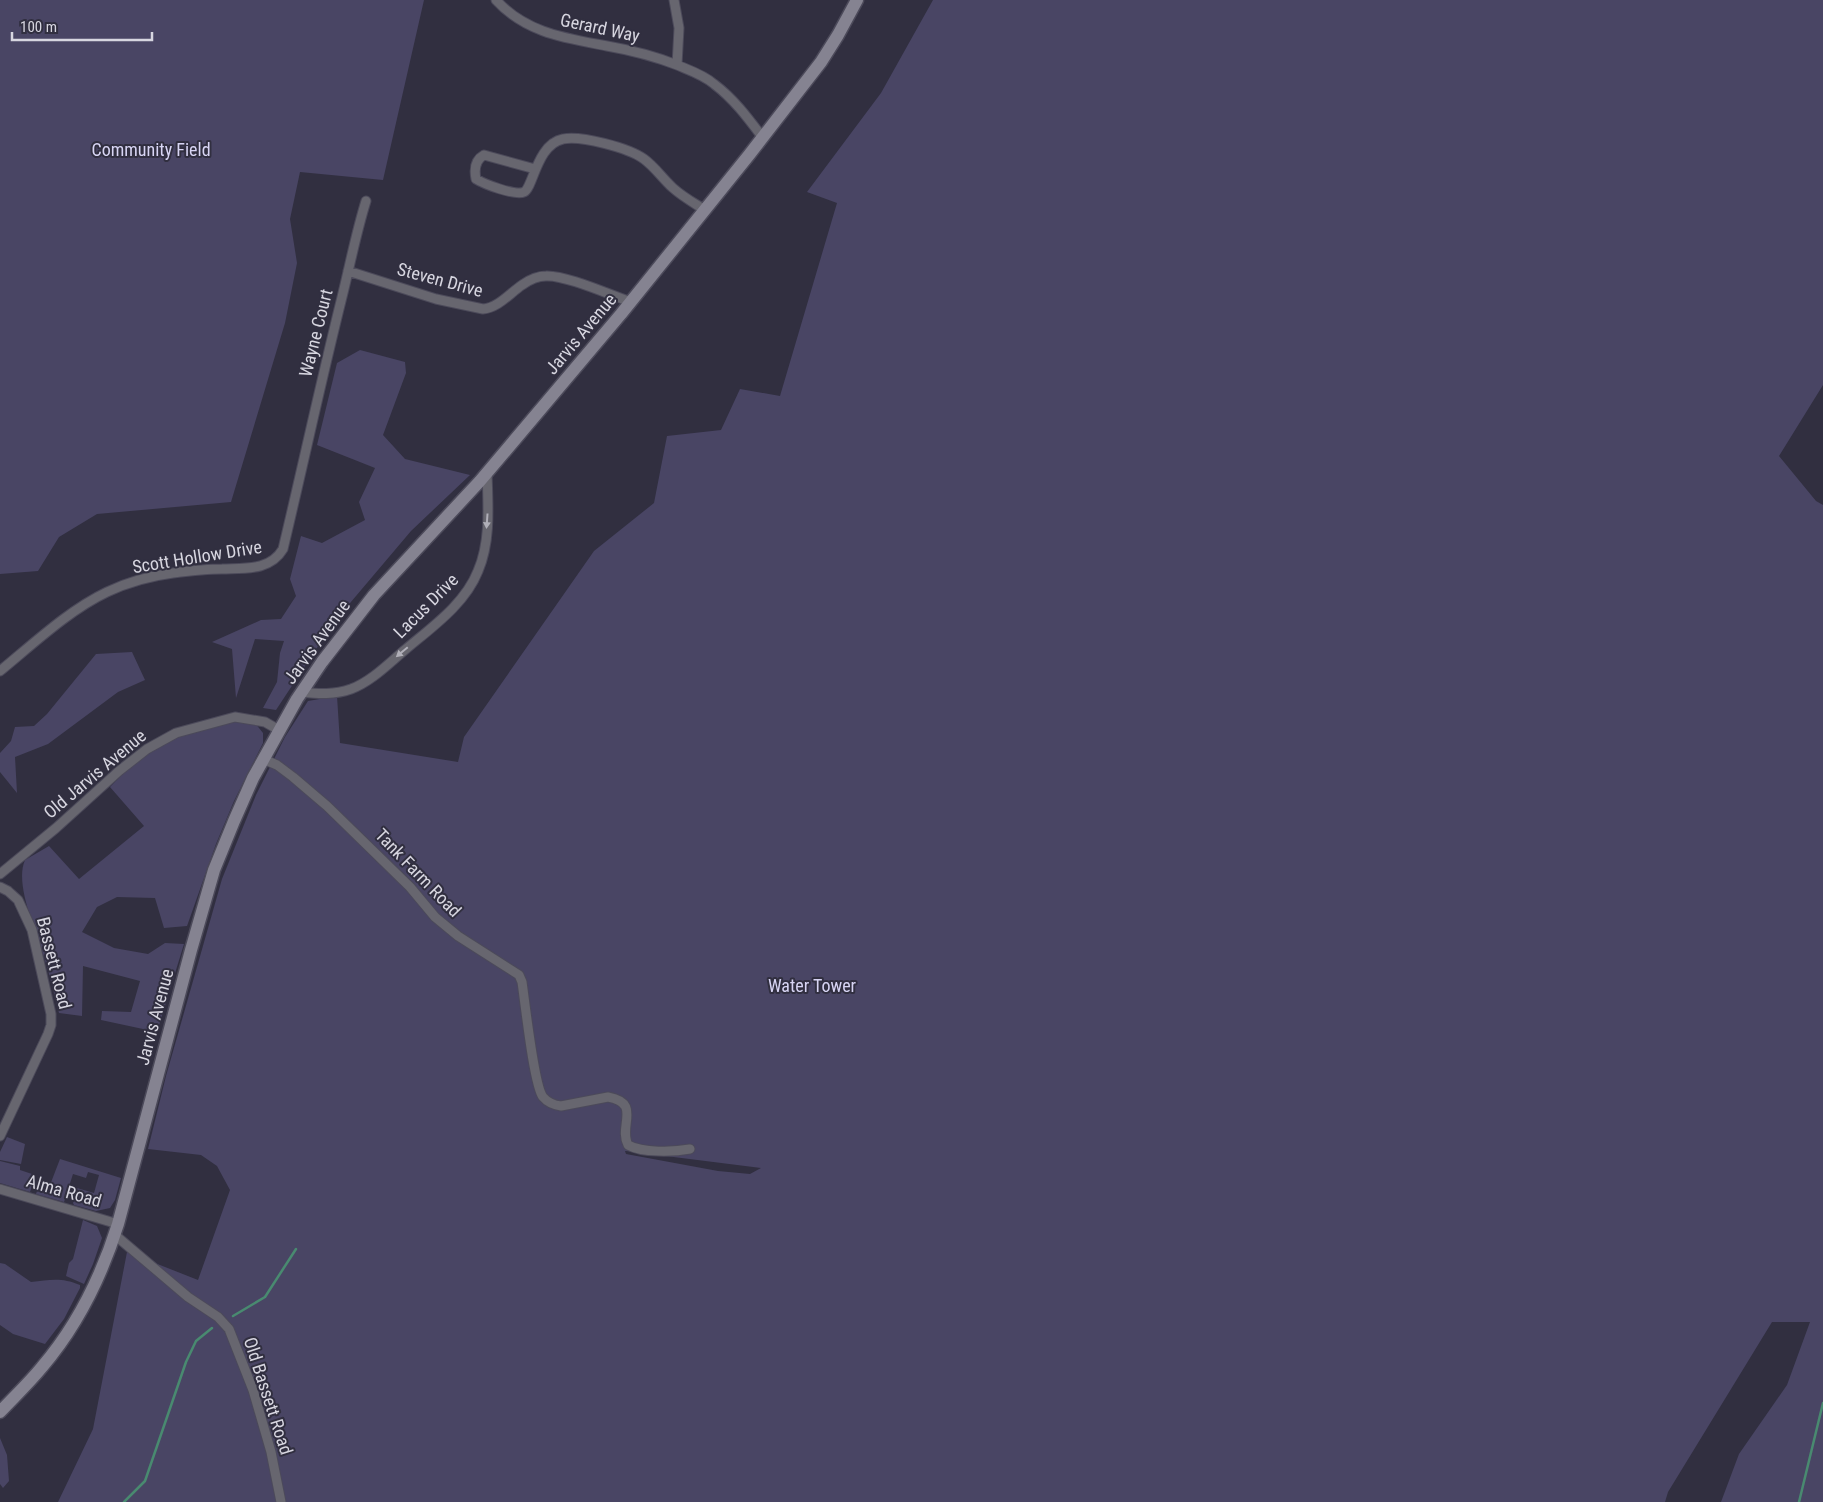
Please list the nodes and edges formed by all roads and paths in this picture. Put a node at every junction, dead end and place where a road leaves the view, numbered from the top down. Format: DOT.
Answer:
graph roads {
  1 [pos="496,0"];
  2 [pos="674,0"];
  3 [pos="857,0"];
  4 [pos="677,65"];
  5 [pos="762,138"];
  6 [pos="534,169"];
  7 [pos="366,201"];
  8 [pos="705,210"];
  9 [pos="348,270"];
  10 [pos="631,302"];
  11 [pos="487,473"];
  12 [pos="301,474"];
  13 [pos="0,670"];
  14 [pos="302,692"];
  15 [pos="279,730"];
  16 [pos="263,760"];
  17 [pos="0,874"];
  18 [pos="0,887"];
  19 [pos="0,1136"];
  20 [pos="690,1149"];
  21 [pos="0,1189"];
  22 [pos="116,1230"];
  23 [pos="0,1412"];
  24 [pos="281,1502"];
  1 -- 4 [label="street, Gerard Way"];
  2 -- 4 [label="street"];
  3 -- 5 [label="street, Jarvis Avenue"];
  4 -- 5 [label="street, Gerard Way"];
  5 -- 8 [label="street, Jarvis Avenue"];
  6 -- 6 [label="street"];
  6 -- 8 [label="street"];
  7 -- 9 [label="street, Wayne Court"];
  8 -- 10 [label="street, Jarvis Avenue"];
  9 -- 10 [label="street, Steven Drive"];
  9 -- 12 [label="street, Wayne Court"];
  10 -- 11 [label="street, Jarvis Avenue"];
  11 -- 14 [label="street, Jarvis Avenue"];
  11 -- 14 [label="street, Lacus Drive, one-way"];
  12 -- 13 [label="street, Scott Hollow Drive"];
  14 -- 15 [label="street, Jarvis Avenue"];
  15 -- 16 [label="street, Jarvis Avenue"];
  15 -- 17 [label="street, Old Jarvis Avenue"];
  16 -- 20 [label="street, Tank Farm Road"];
  16 -- 22 [label="street, Jarvis Avenue"];
  18 -- 19 [label="street, Bassett Road"];
  21 -- 22 [label="street, Alma Road"];
  22 -- 23 [label="street, Jarvis Avenue"];
  22 -- 24 [label="street, Old Bassett Road"];
}
